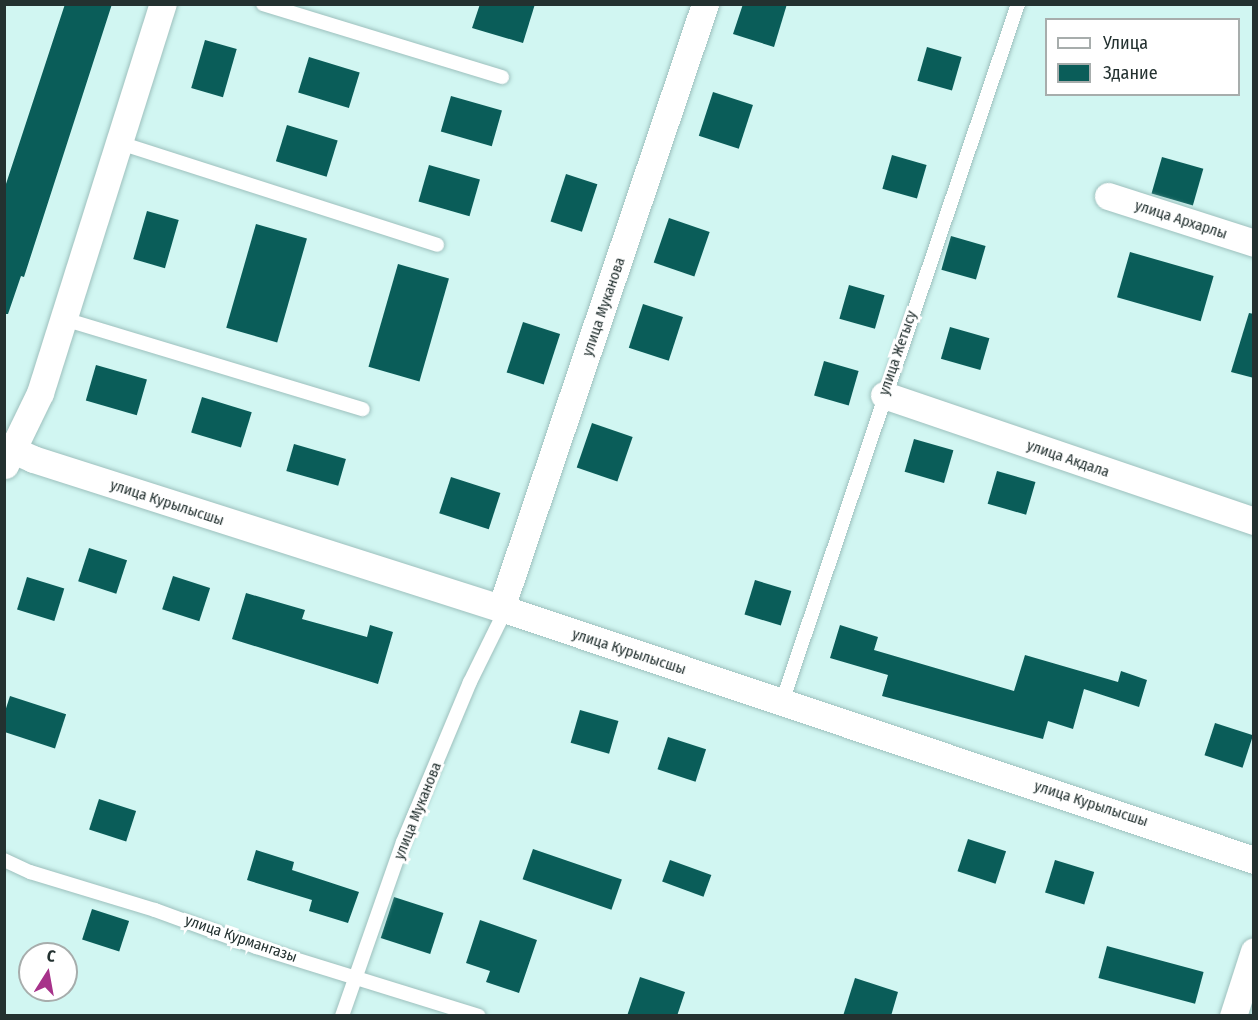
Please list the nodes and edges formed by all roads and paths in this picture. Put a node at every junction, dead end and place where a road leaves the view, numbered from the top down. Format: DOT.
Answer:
graph roads {
  1 [pos="163,4"];
  2 [pos="263,4"];
  3 [pos="705,4"];
  4 [pos="1018,4"];
  5 [pos="502,77"];
  6 [pos="120,143"];
  7 [pos="1108,196"];
  8 [pos="1254,243"];
  9 [pos="437,245"];
  10 [pos="64,319"];
  11 [pos="884,396"];
  12 [pos="363,409"];
  13 [pos="7,454"];
  14 [pos="1254,521"];
  15 [pos="503,609"];
  16 [pos="782,702"];
  17 [pos="4,860"];
  18 [pos="1254,860"];
  19 [pos="1254,951"];
  20 [pos="358,976"];
  21 [pos="342,1016"];
  22 [pos="479,1016"];
  23 [pos="1233,1016"];
  1 -- 6 [label="street"];
  2 -- 5 [label="lane"];
  3 -- 15 [label="street, улица Муканова"];
  4 -- 11 [label="lane, улица Жетысу"];
  6 -- 9 [label="lane"];
  6 -- 10 [label="street"];
  7 -- 8 [label="street, улица Архарлы"];
  10 -- 12 [label="lane"];
  10 -- 13 [label="street"];
  11 -- 14 [label="street, улица Акдала"];
  11 -- 16 [label="lane, улица Жетысу"];
  13 -- 15 [label="street, улица Курылысшы"];
  15 -- 16 [label="street, улица Курылысшы"];
  15 -- 20 [label="lane, улица Муканова"];
  16 -- 18 [label="street, улица Курылысшы"];
  17 -- 20 [label="lane, улица Курмангазы"];
  19 -- 23 [label="street"];
  20 -- 21 [label="lane, улица Муканова"];
  20 -- 22 [label="lane, улица Курмангазы"];
}
